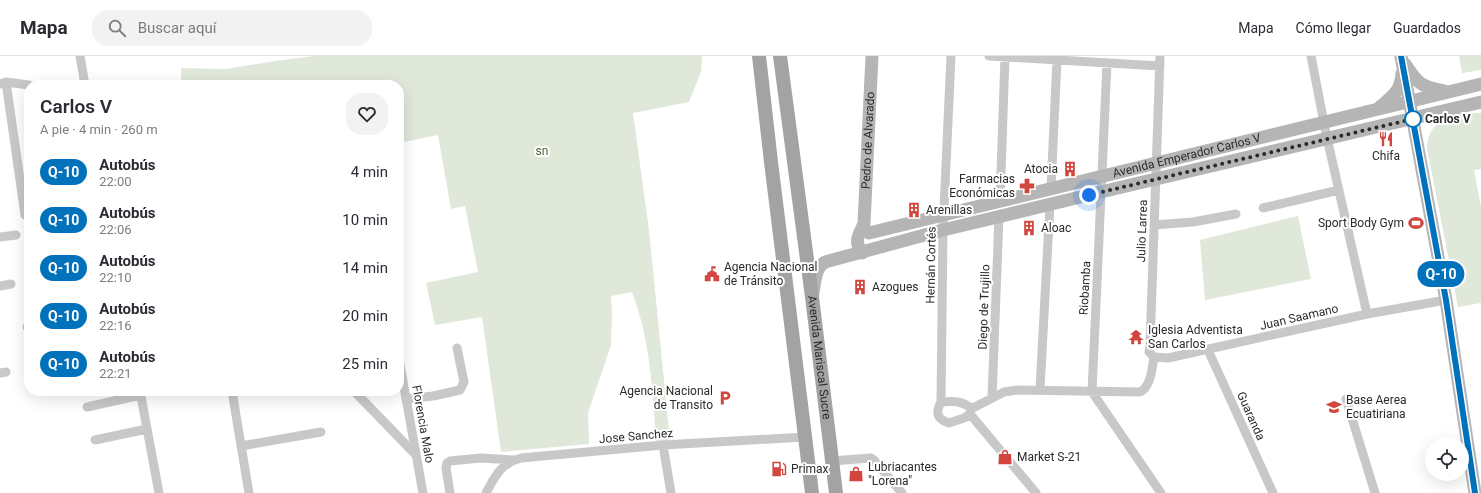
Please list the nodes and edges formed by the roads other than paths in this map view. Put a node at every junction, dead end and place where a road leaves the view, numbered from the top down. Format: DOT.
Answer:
graph roads {
  1 [pos="80,56"];
  2 [pos="780,56"];
  3 [pos="872,56"];
  4 [pos="951,56"];
  5 [pos="989,56"];
  6 [pos="1160,56"];
  7 [pos="1311,56"];
  8 [pos="760,57"];
  9 [pos="1005,57"];
  10 [pos="1024,57"];
  11 [pos="1402,58"];
  12 [pos="1090,59"];
  13 [pos="1057,60"];
  14 [pos="1106,63"];
  15 [pos="1160,66"];
  16 [pos="85,80"];
  17 [pos="3,83"];
  18 [pos="1481,84"];
  19 [pos="24,85"];
  20 [pos="1450,92"];
  21 [pos="1410,102"];
  22 [pos="1481,102"];
  23 [pos="1376,110"];
  24 [pos="1444,111"];
  25 [pos="1413,119"];
  26 [pos="1324,122"];
  27 [pos="1327,138"];
  28 [pos="1419,147"];
  29 [pos="1156,163"];
  30 [pos="1102,176"];
  31 [pos="1156,178"];
  32 [pos="1051,188"];
  33 [pos="1339,190"];
  34 [pos="1102,192"];
  35 [pos="1000,201"];
  36 [pos="1050,204"];
  37 [pos="1263,208"];
  38 [pos="24,209"];
  39 [pos="944,214"];
  40 [pos="1236,214"];
  41 [pos="999,217"];
  42 [pos="1154,224"];
  43 [pos="867,229"];
  44 [pos="943,230"];
  45 [pos="16,235"];
  46 [pos="0,237"];
  47 [pos="866,252"];
  48 [pos="11,284"];
  49 [pos="0,286"];
  50 [pos="812,297"];
  51 [pos="1446,300"];
  52 [pos="1367,314"];
  53 [pos="458,348"];
  54 [pos="1208,350"];
  55 [pos="1154,357"];
  56 [pos="404,388"];
  57 [pos="1040,389"];
  58 [pos="1092,392"];
  59 [pos="129,396"];
  60 [pos="142,396"];
  61 [pos="233,396"];
  62 [pos="359,396"];
  63 [pos="992,397"];
  64 [pos="406,399"];
  65 [pos="1346,399"];
  66 [pos="941,402"];
  67 [pos="87,407"];
  68 [pos="970,411"];
  69 [pos="147,429"];
  70 [pos="321,432"];
  71 [pos="805,437"];
  72 [pos="95,440"];
  73 [pos="663,445"];
  74 [pos="242,446"];
  75 [pos="416,455"];
  76 [pos="515,460"];
  77 [pos="831,461"];
  78 [pos="159,493"];
  79 [pos="249,493"];
  80 [pos="423,493"];
  81 [pos="450,493"];
  82 [pos="486,493"];
  83 [pos="671,493"];
  84 [pos="812,493"];
  85 [pos="836,493"];
  86 [pos="902,493"];
  87 [pos="1036,493"];
  88 [pos="1161,493"];
  89 [pos="1273,493"];
  90 [pos="1375,493"];
  91 [pos="1475,493"];
  1 -- 16 [label="street"];
  2 -- 50 [label="main road, Avenida Mariscal Sucre"];
  3 -- 43 [label="main road, Pedro de Alvarado"];
  4 -- 39 [label="street, Hernán Cortés"];
  5 -- 9 [label="street"];
  6 -- 15 [label="street, Julio Larrea"];
  7 -- 26 [label="street"];
  8 -- 71 [label="main road, Avenida Mariscal Sucre"];
  9 -- 10 [label="street"];
  9 -- 35 [label="street"];
  10 -- 13 [label="street"];
  11 -- 20 [label="main road"];
  11 -- 21 [label="main road"];
  11 -- 23 [label="main road"];
  12 -- 13 [label="street"];
  12 -- 14 [label="street"];
  13 -- 32 [label="street"];
  14 -- 15 [label="street"];
  14 -- 30 [label="street, Riobamba"];
  15 -- 29 [label="street, Julio Larrea"];
  17 -- 19 [label="street"];
  17 -- 38 [label="street"];
  18 -- 20 [label="main road, Avenida Emperador Carlos V"];
  20 -- 21 [label="main road, Avenida Emperador Carlos V"];
  21 -- 23 [label="main road, Avenida Emperador Carlos V"];
  21 -- 25 [label="main road"];
  22 -- 24 [label="main road, Avenida Emperador Carlos V"];
  23 -- 26 [label="main road, Avenida Emperador Carlos V"];
  24 -- 25 [label="main road, Avenida Emperador Carlos V"];
  24 -- 28 [label="main road"];
  25 -- 27 [label="main road, Avenida Emperador Carlos V"];
  25 -- 28 [label="main road"];
  26 -- 27 [label="street"];
  26 -- 29 [label="main road, Avenida Emperador Carlos V"];
  27 -- 31 [label="main road, Avenida Emperador Carlos V"];
  27 -- 33 [label="street"];
  28 -- 51 [label="main road"];
  29 -- 30 [label="main road, Avenida Emperador Carlos V"];
  29 -- 31 [label="street, Julio Larrea"];
  30 -- 32 [label="main road, Avenida Emperador Carlos V"];
  30 -- 34 [label="street, Riobamba"];
  31 -- 34 [label="main road, Avenida Emperador Carlos V"];
  31 -- 42 [label="street, Julio Larrea"];
  32 -- 35 [label="main road, Avenida Emperador Carlos V"];
  33 -- 37 [label="street"];
  33 -- 52 [label="street"];
  34 -- 36 [label="main road, Avenida Emperador Carlos V"];
  34 -- 58 [label="street, Riobamba"];
  35 -- 39 [label="main road, Avenida Emperador Carlos V"];
  36 -- 41 [label="main road, Avenida Emperador Carlos V"];
  36 -- 57 [label="street"];
  39 -- 43 [label="main road, Avenida Emperador Carlos V"];
  39 -- 44 [label="street, Hernán Cortés"];
  40 -- 42 [label="street"];
  41 -- 44 [label="main road, Avenida Emperador Carlos V"];
  41 -- 63 [label="street, Diego de Trujillo"];
  42 -- 55 [label="street, Julio Larrea"];
  43 -- 47 [label="main road, Pedro de Alvarado"];
  44 -- 47 [label="main road, Avenida Emperador Carlos V"];
  44 -- 66 [label="street, Hernán Cortés"];
  45 -- 46 [label="street"];
  47 -- 50 [label="main road, Avenida Emperador Carlos V"];
  48 -- 49 [label="street"];
  50 -- 77 [label="main road, Avenida Mariscal Sucre"];
  51 -- 52 [label="street, Juan Saamano"];
  51 -- 91 [label="main road"];
  52 -- 54 [label="street, Juan Saamano"];
  53 -- 64 [label="street"];
  54 -- 55 [label="street, Juan Saamano"];
  54 -- 89 [label="street, Guaranda"];
  55 -- 58 [label="street"];
  56 -- 64 [label="street, Florencia Malo"];
  57 -- 58 [label="street"];
  57 -- 63 [label="street"];
  58 -- 88 [label="street"];
  59 -- 67 [label="street"];
  60 -- 69 [label="street"];
  61 -- 74 [label="street"];
  62 -- 75 [label="street"];
  63 -- 68 [label="street"];
  64 -- 75 [label="street, Florencia Malo"];
  65 -- 90 [label="street"];
  66 -- 68 [label="street"];
  66 -- 68 [label="street"];
  68 -- 87 [label="street"];
  69 -- 72 [label="street"];
  69 -- 78 [label="street"];
  70 -- 74 [label="street"];
  71 -- 73 [label="street, Jose Sanchez"];
  71 -- 84 [label="main road, Avenida Mariscal Sucre"];
  73 -- 76 [label="street, Jose Sanchez"];
  73 -- 83 [label="street"];
  74 -- 79 [label="street"];
  75 -- 80 [label="street, Florencia Malo"];
  76 -- 81 [label="street"];
  76 -- 82 [label="street, Jose Sanchez"];
  77 -- 85 [label="main road, Avenida Mariscal Sucre"];
  77 -- 86 [label="street"];
}
